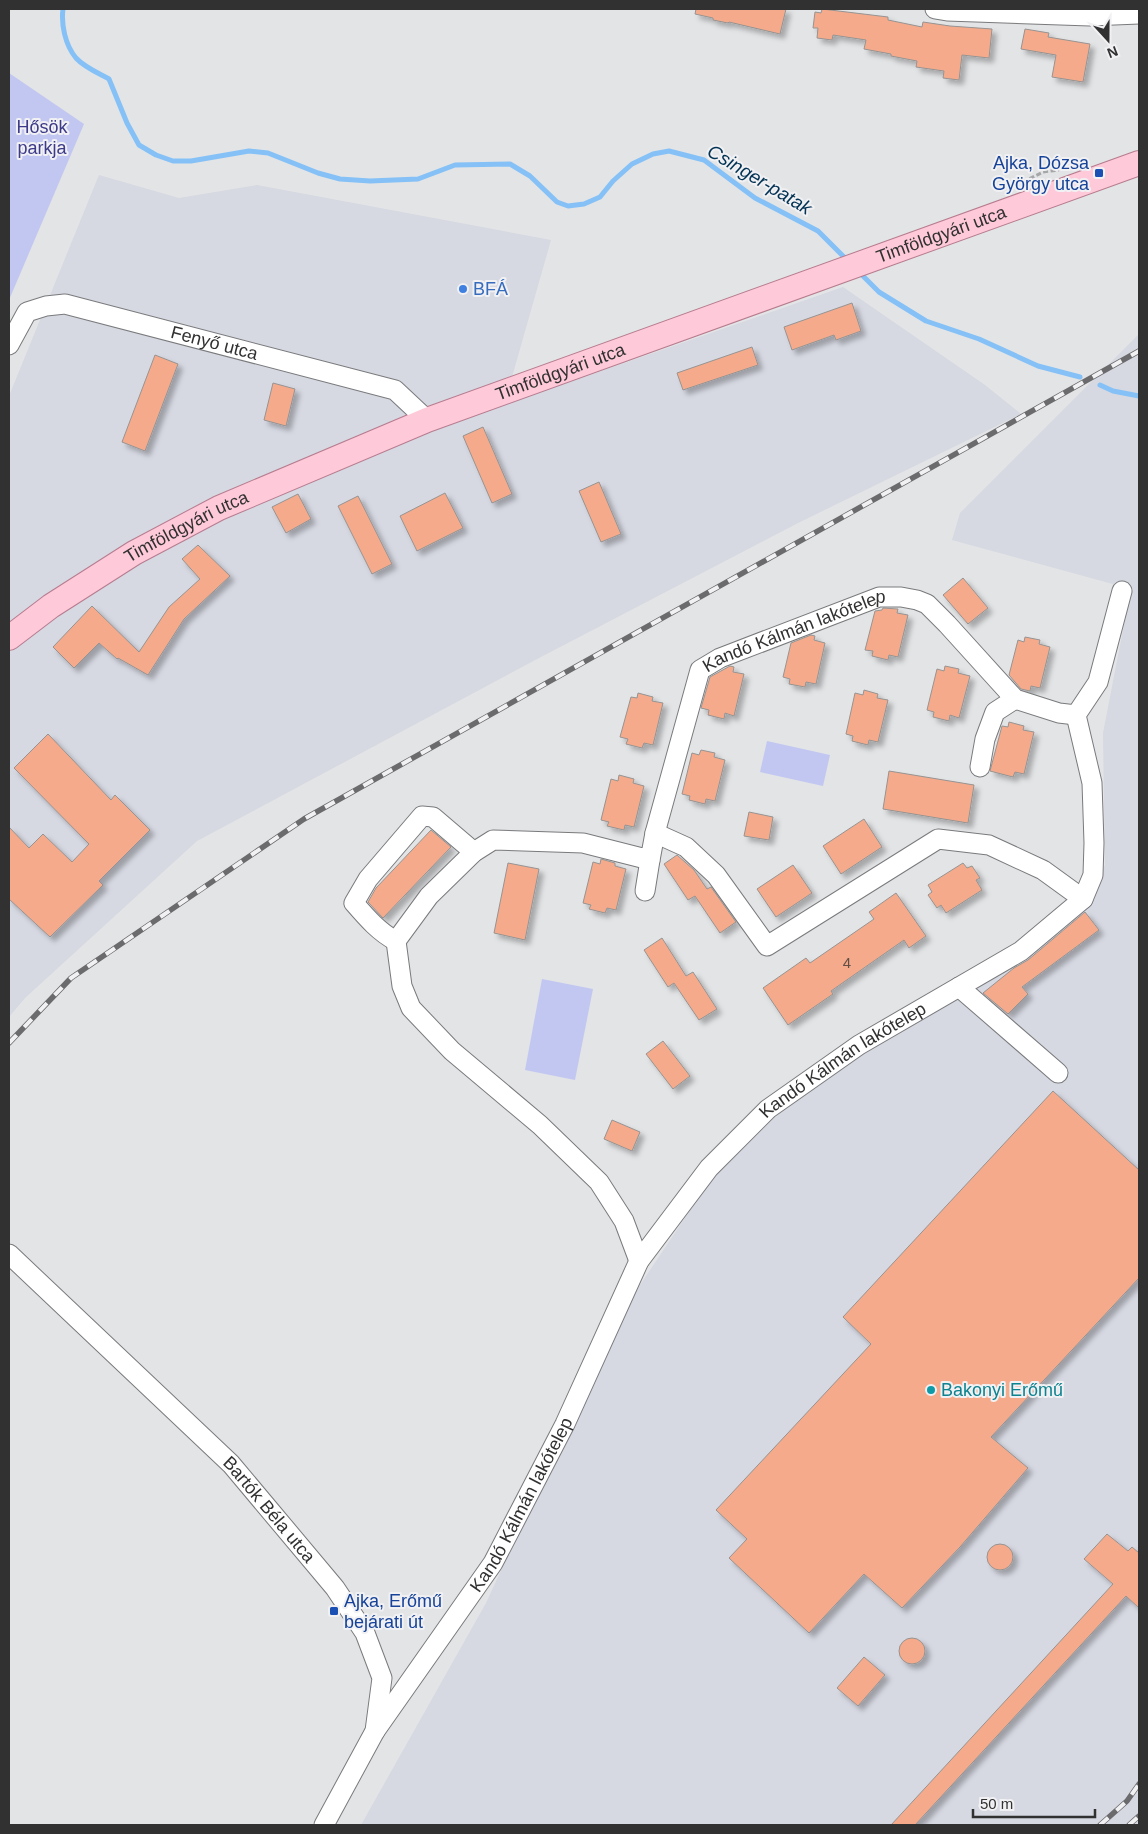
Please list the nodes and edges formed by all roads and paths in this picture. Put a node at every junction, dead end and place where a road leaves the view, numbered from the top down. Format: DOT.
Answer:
graph roads {
  1 [pos="935,9"];
  2 [pos="1139,14"];
  3 [pos="1139,163"];
  4 [pos="9,346"];
  5 [pos="427,420"];
  6 [pos="1122,591"];
  7 [pos="9,638"];
  8 [pos="1015,699"];
  9 [pos="1076,715"];
  10 [pos="980,767"];
  11 [pos="655,833"];
  12 [pos="474,852"];
  13 [pos="650,860"];
  14 [pos="645,891"];
  15 [pos="1083,899"];
  16 [pos="396,941"];
  17 [pos="958,987"];
  18 [pos="1058,1073"];
  19 [pos="9,1254"];
  20 [pos="639,1261"];
  21 [pos="374,1731"];
  22 [pos="324,1825"];
  1 -- 2 [label="street"];
  3 -- 5 [label="main road, Timföldgyári utca"];
  4 -- 5 [label="street, Fenyő utca"];
  5 -- 7 [label="main road, Timföldgyári utca"];
  6 -- 9 [label="street"];
  8 -- 9 [label="street"];
  8 -- 10 [label="street"];
  8 -- 11 [label="street, Kandó Kálmán lakótelep"];
  9 -- 15 [label="street, Kandó Kálmán lakótelep"];
  11 -- 13 [label="street, Kandó Kálmán lakótelep"];
  11 -- 15 [label="street"];
  12 -- 13 [label="street"];
  12 -- 16 [label="street"];
  12 -- 16 [label="street"];
  13 -- 14 [label="street, Kandó Kálmán lakótelep"];
  15 -- 17 [label="street, Kandó Kálmán lakótelep"];
  16 -- 20 [label="street"];
  17 -- 18 [label="street"];
  17 -- 20 [label="street, Kandó Kálmán lakótelep"];
  19 -- 21 [label="street, Bartók Béla utca"];
  20 -- 21 [label="street, Kandó Kálmán lakótelep"];
  21 -- 22 [label="street, Bartók Béla utca"];
}
